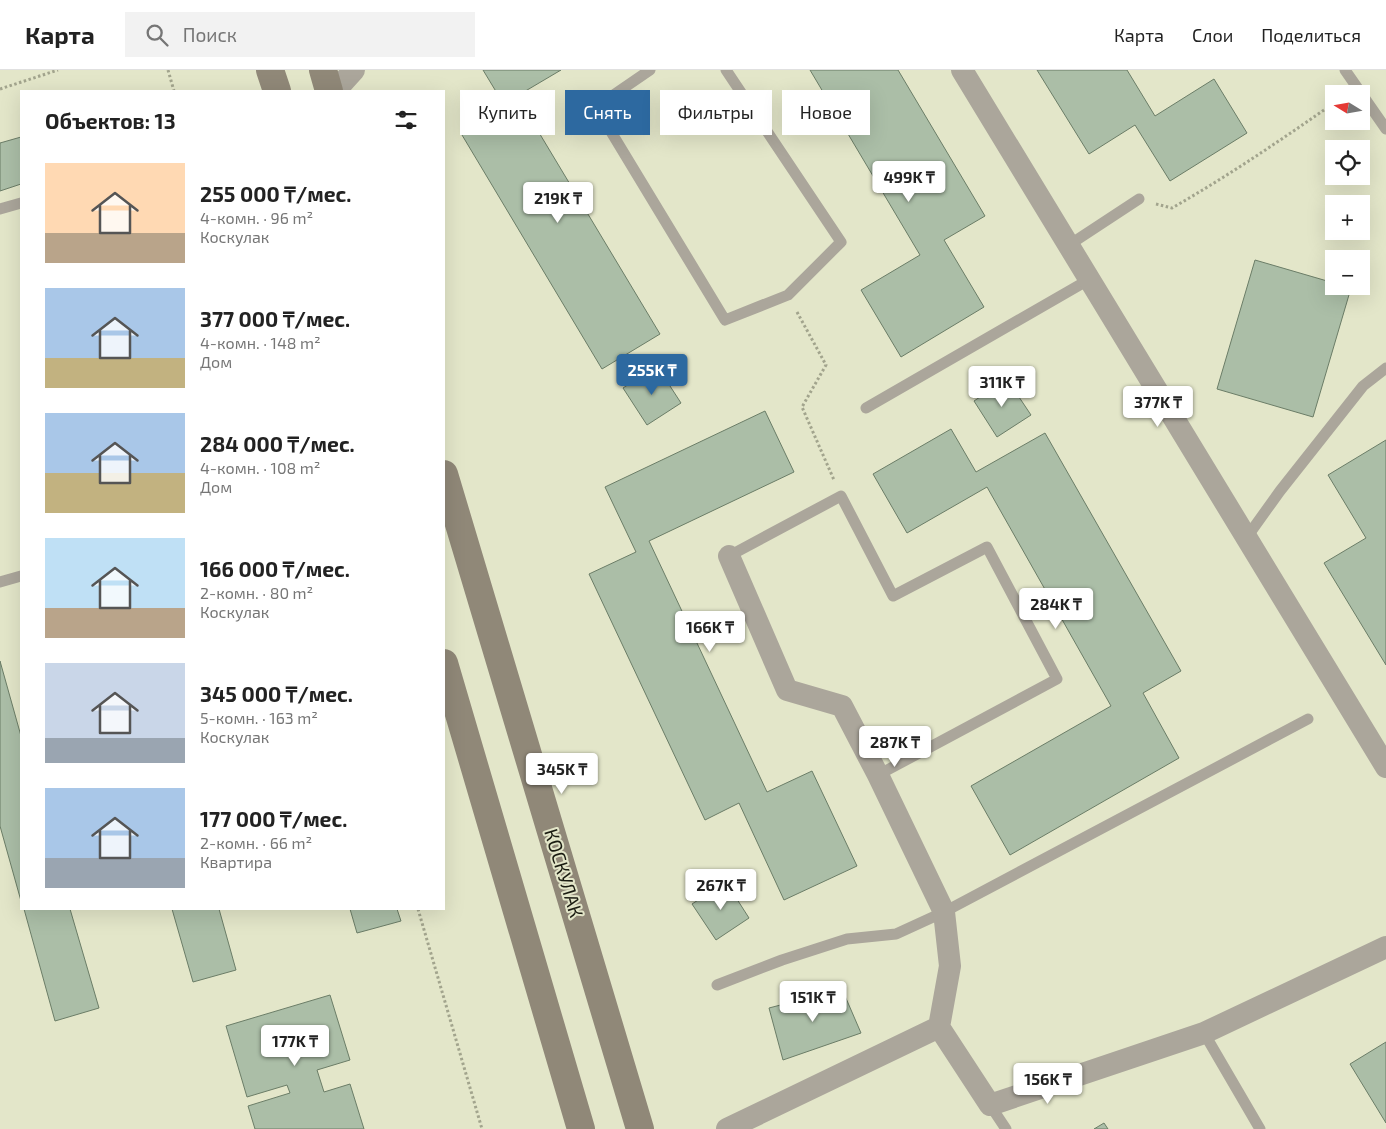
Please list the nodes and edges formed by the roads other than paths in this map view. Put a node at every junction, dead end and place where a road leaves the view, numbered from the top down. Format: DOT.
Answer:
graph roads {
  1 [pos="270,70"];
  2 [pos="323,70"];
  3 [pos="354,70"];
  4 [pos="650,70"];
  5 [pos="726,70"];
  6 [pos="962,70"];
  7 [pos="1345,70"];
  8 [pos="277,90"];
  9 [pos="329,90"];
  10 [pos="336,90"];
  11 [pos="1386,129"];
  12 [pos="1139,199"];
  13 [pos="20,203"];
  14 [pos="0,209"];
  15 [pos="1069,245"];
  16 [pos="1090,280"];
  17 [pos="1386,368"];
  18 [pos="866,408"];
  19 [pos="445,477"];
  20 [pos="1247,537"];
  21 [pos="729,556"];
  22 [pos="20,576"];
  23 [pos="0,582"];
  24 [pos="446,678"];
  25 [pos="1308,719"];
  26 [pos="1386,767"];
  27 [pos="878,775"];
  28 [pos="944,912"];
  29 [pos="1386,948"];
  30 [pos="717,984"];
  31 [pos="939,1027"];
  32 [pos="1204,1033"];
  33 [pos="990,1105"];
  34 [pos="581,1129"];
  35 [pos="640,1129"];
  36 [pos="726,1129"];
  37 [pos="1006,1129"];
  38 [pos="1260,1129"];
  1 -- 8 [label="street"];
  2 -- 9 [label="street"];
  3 -- 10 [label="street"];
  4 -- 5 [label="lane"];
  6 -- 15 [label="street"];
  7 -- 11 [label="lane"];
  12 -- 15 [label="lane"];
  13 -- 14 [label="lane"];
  15 -- 16 [label="street"];
  16 -- 18 [label="lane"];
  16 -- 20 [label="street"];
  17 -- 20 [label="lane"];
  19 -- 35 [label="street, КОСКУЛАК"];
  20 -- 26 [label="street"];
  21 -- 27 [label="street"];
  21 -- 27 [label="lane"];
  22 -- 23 [label="lane"];
  24 -- 34 [label="street"];
  25 -- 28 [label="lane"];
  27 -- 28 [label="street"];
  28 -- 30 [label="lane"];
  28 -- 31 [label="street"];
  29 -- 32 [label="street"];
  31 -- 33 [label="street"];
  31 -- 36 [label="street"];
  32 -- 33 [label="street"];
  32 -- 38 [label="lane"];
  33 -- 37 [label="lane"];
}
